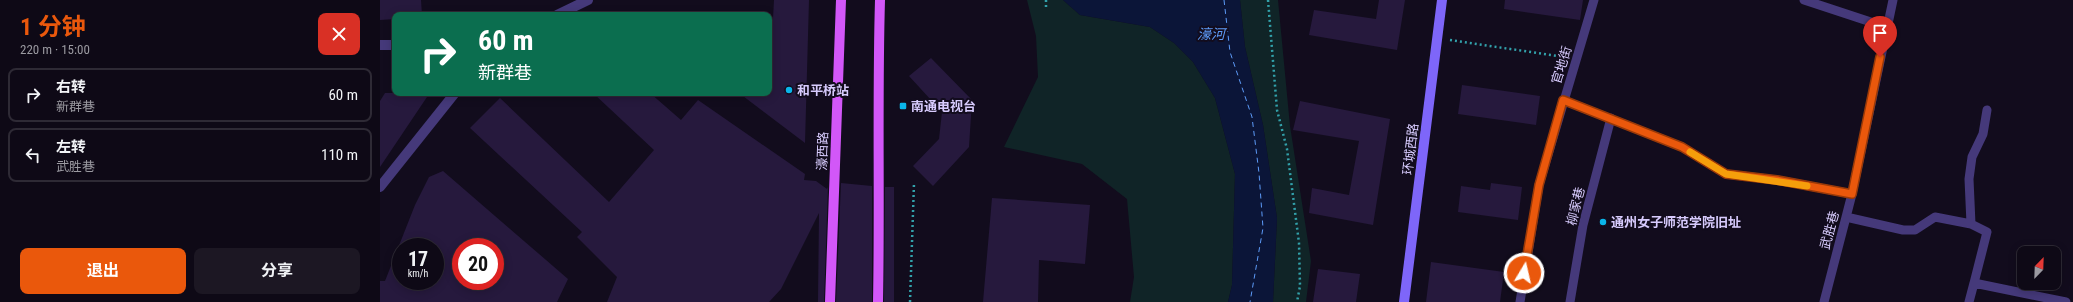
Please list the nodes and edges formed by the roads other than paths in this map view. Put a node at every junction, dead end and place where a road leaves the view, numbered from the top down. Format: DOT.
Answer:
graph roads {
  1 [pos="588,0"];
  2 [pos="841,0"];
  3 [pos="880,0"];
  4 [pos="1442,0"];
  5 [pos="1594,0"];
  6 [pos="1804,0"];
  7 [pos="1893,0"];
  8 [pos="563,12"];
  9 [pos="1886,27"];
  10 [pos="380,45"];
  11 [pos="392,45"];
  12 [pos="453,96"];
  13 [pos="1563,100"];
  14 [pos="1987,110"];
  15 [pos="1611,118"];
  16 [pos="380,187"];
  17 [pos="1852,194"];
  18 [pos="1846,217"];
  19 [pos="1971,224"];
  20 [pos="1974,283"];
  21 [pos="830,302"];
  22 [pos="878,302"];
  23 [pos="1404,302"];
  24 [pos="1520,302"];
  25 [pos="1570,302"];
  26 [pos="1824,302"];
  27 [pos="1969,302"];
  28 [pos="2066,302"];
  1 -- 8 [label="street"];
  2 -- 21 [label="main road, 濠西路"];
  3 -- 22 [label="main road"];
  4 -- 23 [label="street, 环城西路"];
  5 -- 13 [label="lane, 官地街"];
  6 -- 9 [label="lane"];
  7 -- 9 [label="lane, 武胜巷"];
  9 -- 17 [label="lane, 武胜巷"];
  10 -- 11 [label="street"];
  12 -- 16 [label="street"];
  13 -- 15 [label="lane"];
  13 -- 24 [label="lane, 官地街"];
  14 -- 19 [label="lane"];
  15 -- 17 [label="lane"];
  15 -- 25 [label="lane, 柳家巷"];
  17 -- 18 [label="lane, 武胜巷"];
  18 -- 19 [label="lane"];
  18 -- 26 [label="lane, 武胜巷"];
  19 -- 20 [label="lane"];
  20 -- 27 [label="lane"];
  20 -- 28 [label="lane"];
}
